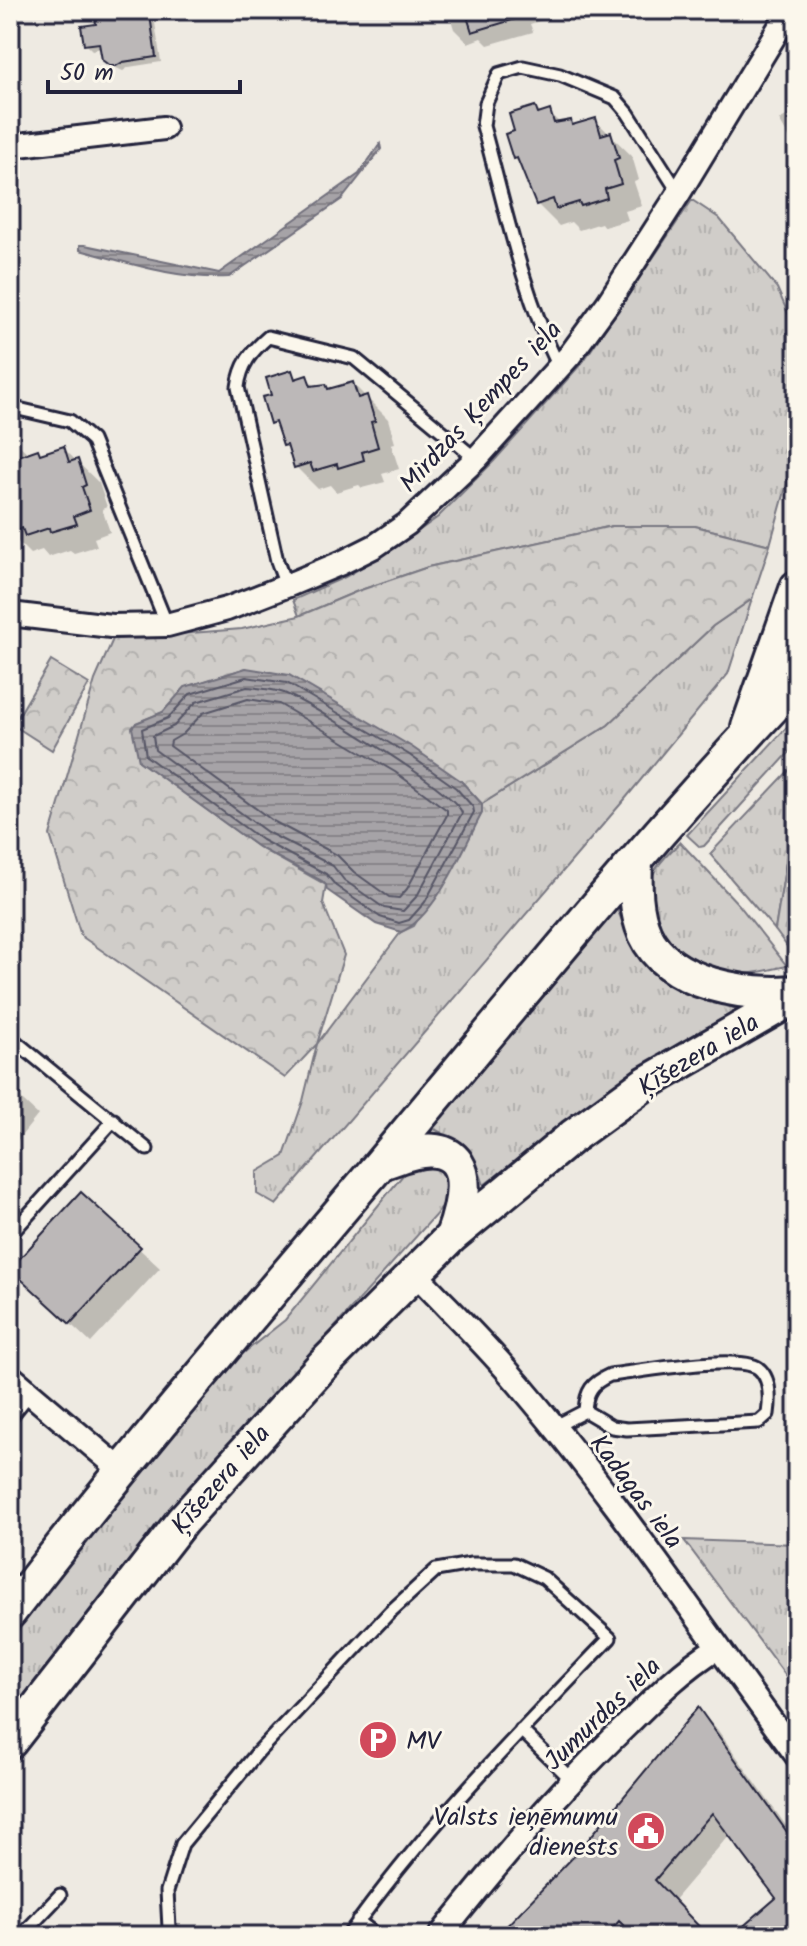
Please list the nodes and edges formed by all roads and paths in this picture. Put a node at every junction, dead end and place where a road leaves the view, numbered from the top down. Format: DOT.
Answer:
graph roads {
  1 [pos="790,10"];
  2 [pos="164,128"];
  3 [pos="10,146"];
  4 [pos="679,193"];
  5 [pos="560,367"];
  6 [pos="10,407"];
  7 [pos="476,459"];
  8 [pos="286,586"];
  9 [pos="797,587"];
  10 [pos="10,614"];
  11 [pos="167,625"];
  12 [pos="797,682"];
  13 [pos="744,738"];
  14 [pos="636,861"];
  15 [pos="797,994"];
  16 [pos="10,1037"];
  17 [pos="114,1120"];
  18 [pos="147,1149"];
  19 [pos="381,1163"];
  20 [pos="10,1235"];
  21 [pos="452,1236"];
  22 [pos="415,1273"];
  23 [pos="10,1376"];
  24 [pos="30,1393"];
  25 [pos="585,1411"];
  26 [pos="10,1418"];
  27 [pos="554,1427"];
  28 [pos="121,1470"];
  29 [pos="10,1612"];
  30 [pos="717,1648"];
  31 [pos="521,1730"];
  32 [pos="10,1742"];
  33 [pos="797,1756"];
  34 [pos="572,1780"];
  35 [pos="60,1895"];
  36 [pos="358,1921"];
  37 [pos="21,1936"];
  38 [pos="178,1936"];
  39 [pos="348,1936"];
  40 [pos="377,1936"];
  41 [pos="440,1936"];
  1 -- 4 [label="street, Mirdzas Ķempes iela"];
  2 -- 3 [label="street"];
  4 -- 5 [label="street, Mirdzas Ķempes iela"];
  4 -- 5 [label="lane"];
  5 -- 7 [label="street, Mirdzas Ķempes iela"];
  6 -- 11 [label="lane"];
  7 -- 8 [label="street, Mirdzas Ķempes iela"];
  7 -- 8 [label="lane"];
  8 -- 11 [label="street, Mirdzas Ķempes iela"];
  9 -- 13 [label="street"];
  10 -- 11 [label="street, Mirdzas Ķempes iela"];
  12 -- 13 [label="street"];
  13 -- 14 [label="street"];
  14 -- 15 [label="street, Ķīšezera iela"];
  14 -- 19 [label="street"];
  15 -- 21 [label="street, Ķīšezera iela"];
  16 -- 17 [label="lane"];
  17 -- 18 [label="lane"];
  17 -- 20 [label="lane"];
  19 -- 21 [label="street"];
  19 -- 28 [label="street"];
  21 -- 22 [label="street, Ķīšezera iela"];
  22 -- 27 [label="street, Kadagas iela"];
  22 -- 32 [label="street, Ķīšezera iela"];
  23 -- 24 [label="street"];
  24 -- 26 [label="lane"];
  24 -- 28 [label="street"];
  25 -- 25 [label="lane"];
  25 -- 27 [label="lane"];
  27 -- 30 [label="street, Kadagas iela"];
  28 -- 29 [label="street"];
  30 -- 33 [label="street, Kadagas iela"];
  30 -- 34 [label="street, Jumurdas iela"];
  31 -- 34 [label="lane"];
  31 -- 36 [label="lane"];
  31 -- 38 [label="lane"];
  34 -- 41 [label="street, Jumurdas iela"];
  35 -- 37 [label="lane"];
  36 -- 39 [label="lane"];
  36 -- 40 [label="lane"];
}
